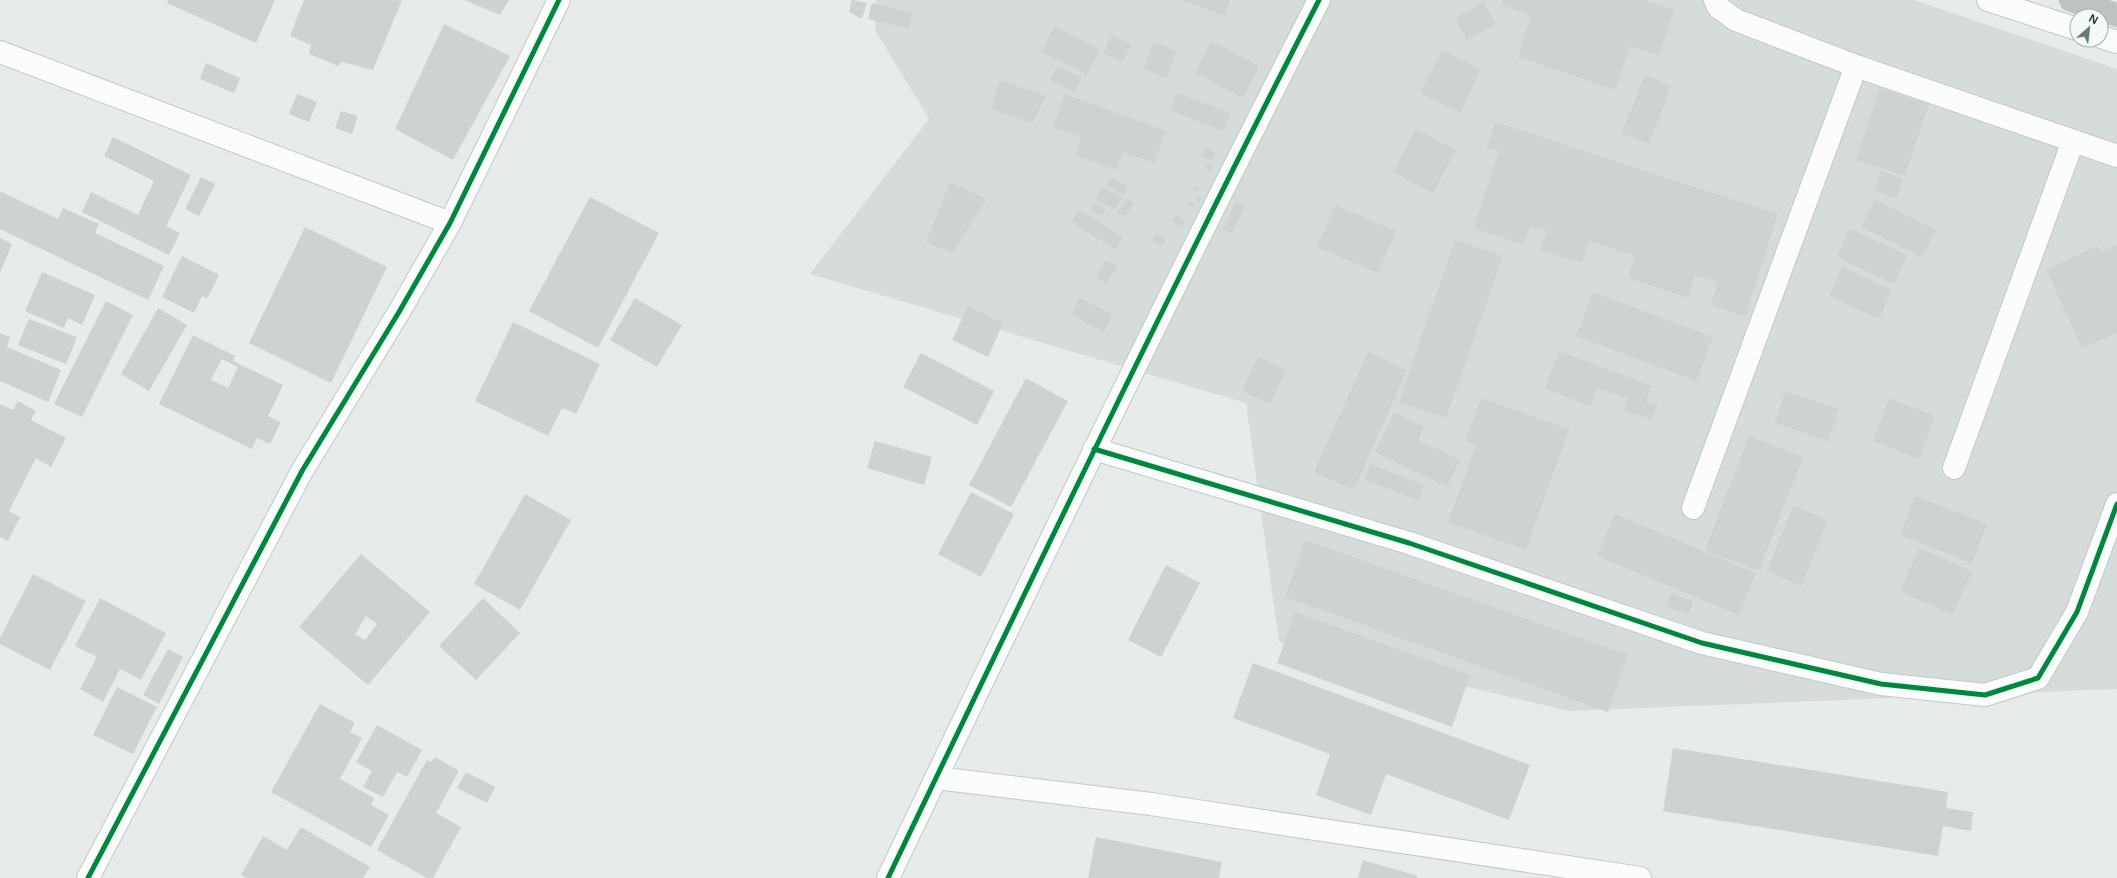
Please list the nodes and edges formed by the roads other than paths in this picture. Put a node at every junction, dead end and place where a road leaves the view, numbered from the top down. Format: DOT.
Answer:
graph roads {
  1 [pos="559,0"];
  2 [pos="1319,0"];
  3 [pos="1716,0"];
  4 [pos="1988,0"];
  5 [pos="2071,0"];
  6 [pos="2117,15"];
  7 [pos="2069,26"];
  8 [pos="0,52"];
  9 [pos="1856,66"];
  10 [pos="2074,141"];
  11 [pos="2117,156"];
  12 [pos="450,224"];
  13 [pos="1094,449"];
  14 [pos="1954,468"];
  15 [pos="2117,504"];
  16 [pos="1693,508"];
  17 [pos="936,778"];
  18 [pos="88,878"];
  19 [pos="888,878"];
  20 [pos="1640,878"];
  1 -- 12 [label="street"];
  2 -- 13 [label="street"];
  3 -- 9 [label="street"];
  4 -- 7 [label="street"];
  5 -- 6 [label="highway"];
  8 -- 12 [label="street"];
  9 -- 10 [label="street"];
  9 -- 16 [label="street"];
  10 -- 11 [label="street"];
  10 -- 14 [label="street"];
  12 -- 18 [label="street"];
  13 -- 15 [label="street"];
  13 -- 17 [label="street"];
  17 -- 19 [label="street"];
  17 -- 20 [label="street"];
}
